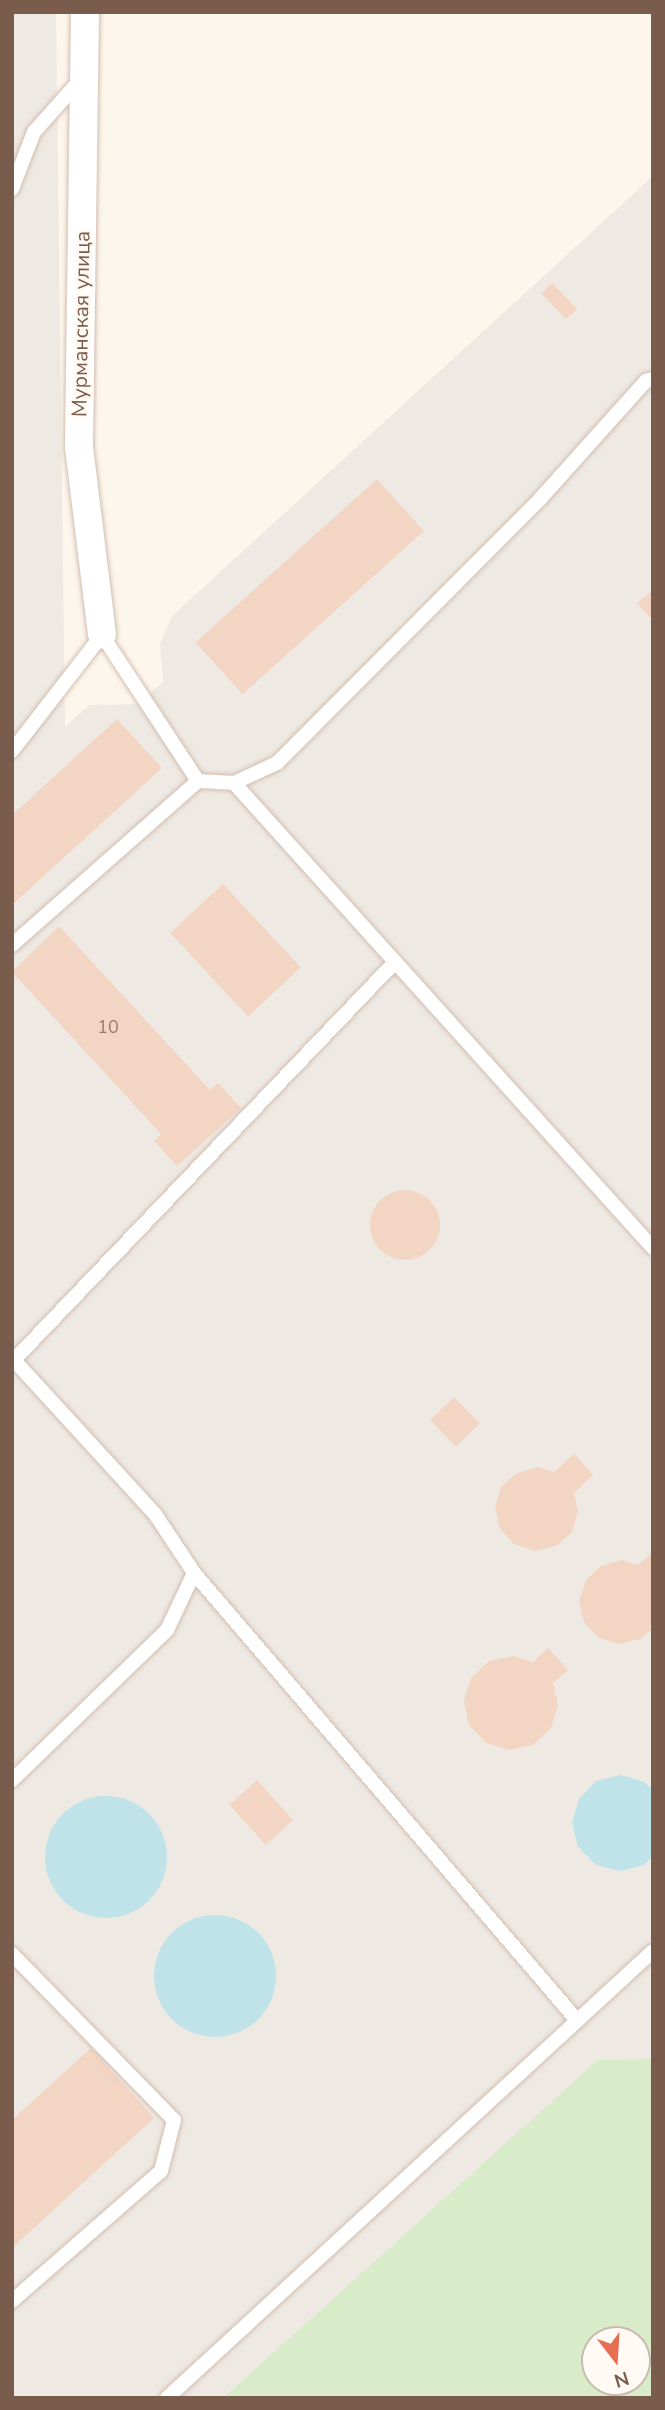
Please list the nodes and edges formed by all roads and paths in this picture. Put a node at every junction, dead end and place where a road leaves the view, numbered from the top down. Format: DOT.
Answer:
graph roads {
  1 [pos="85,12"];
  2 [pos="84,76"];
  3 [pos="12,189"];
  4 [pos="653,379"];
  5 [pos="102,635"];
  6 [pos="12,751"];
  7 [pos="198,781"];
  8 [pos="234,783"];
  9 [pos="12,945"];
  10 [pos="395,962"];
  11 [pos="653,1248"];
  12 [pos="13,1359"];
  13 [pos="194,1573"];
  14 [pos="12,1780"];
  15 [pos="653,1951"];
  16 [pos="12,1954"];
  17 [pos="575,2018"];
  18 [pos="12,2301"];
  19 [pos="167,2398"];
  1 -- 2 [label="street, Мурманская улица"];
  2 -- 3 [label="lane"];
  2 -- 5 [label="street, Мурманская улица"];
  4 -- 8 [label="lane"];
  5 -- 6 [label="lane"];
  5 -- 7 [label="lane"];
  7 -- 8 [label="lane"];
  7 -- 9 [label="lane"];
  8 -- 10 [label="lane"];
  10 -- 11 [label="lane"];
  10 -- 12 [label="lane"];
  12 -- 13 [label="lane"];
  13 -- 14 [label="lane"];
  13 -- 17 [label="lane"];
  15 -- 17 [label="lane"];
  16 -- 18 [label="lane"];
  17 -- 19 [label="lane"];
}
